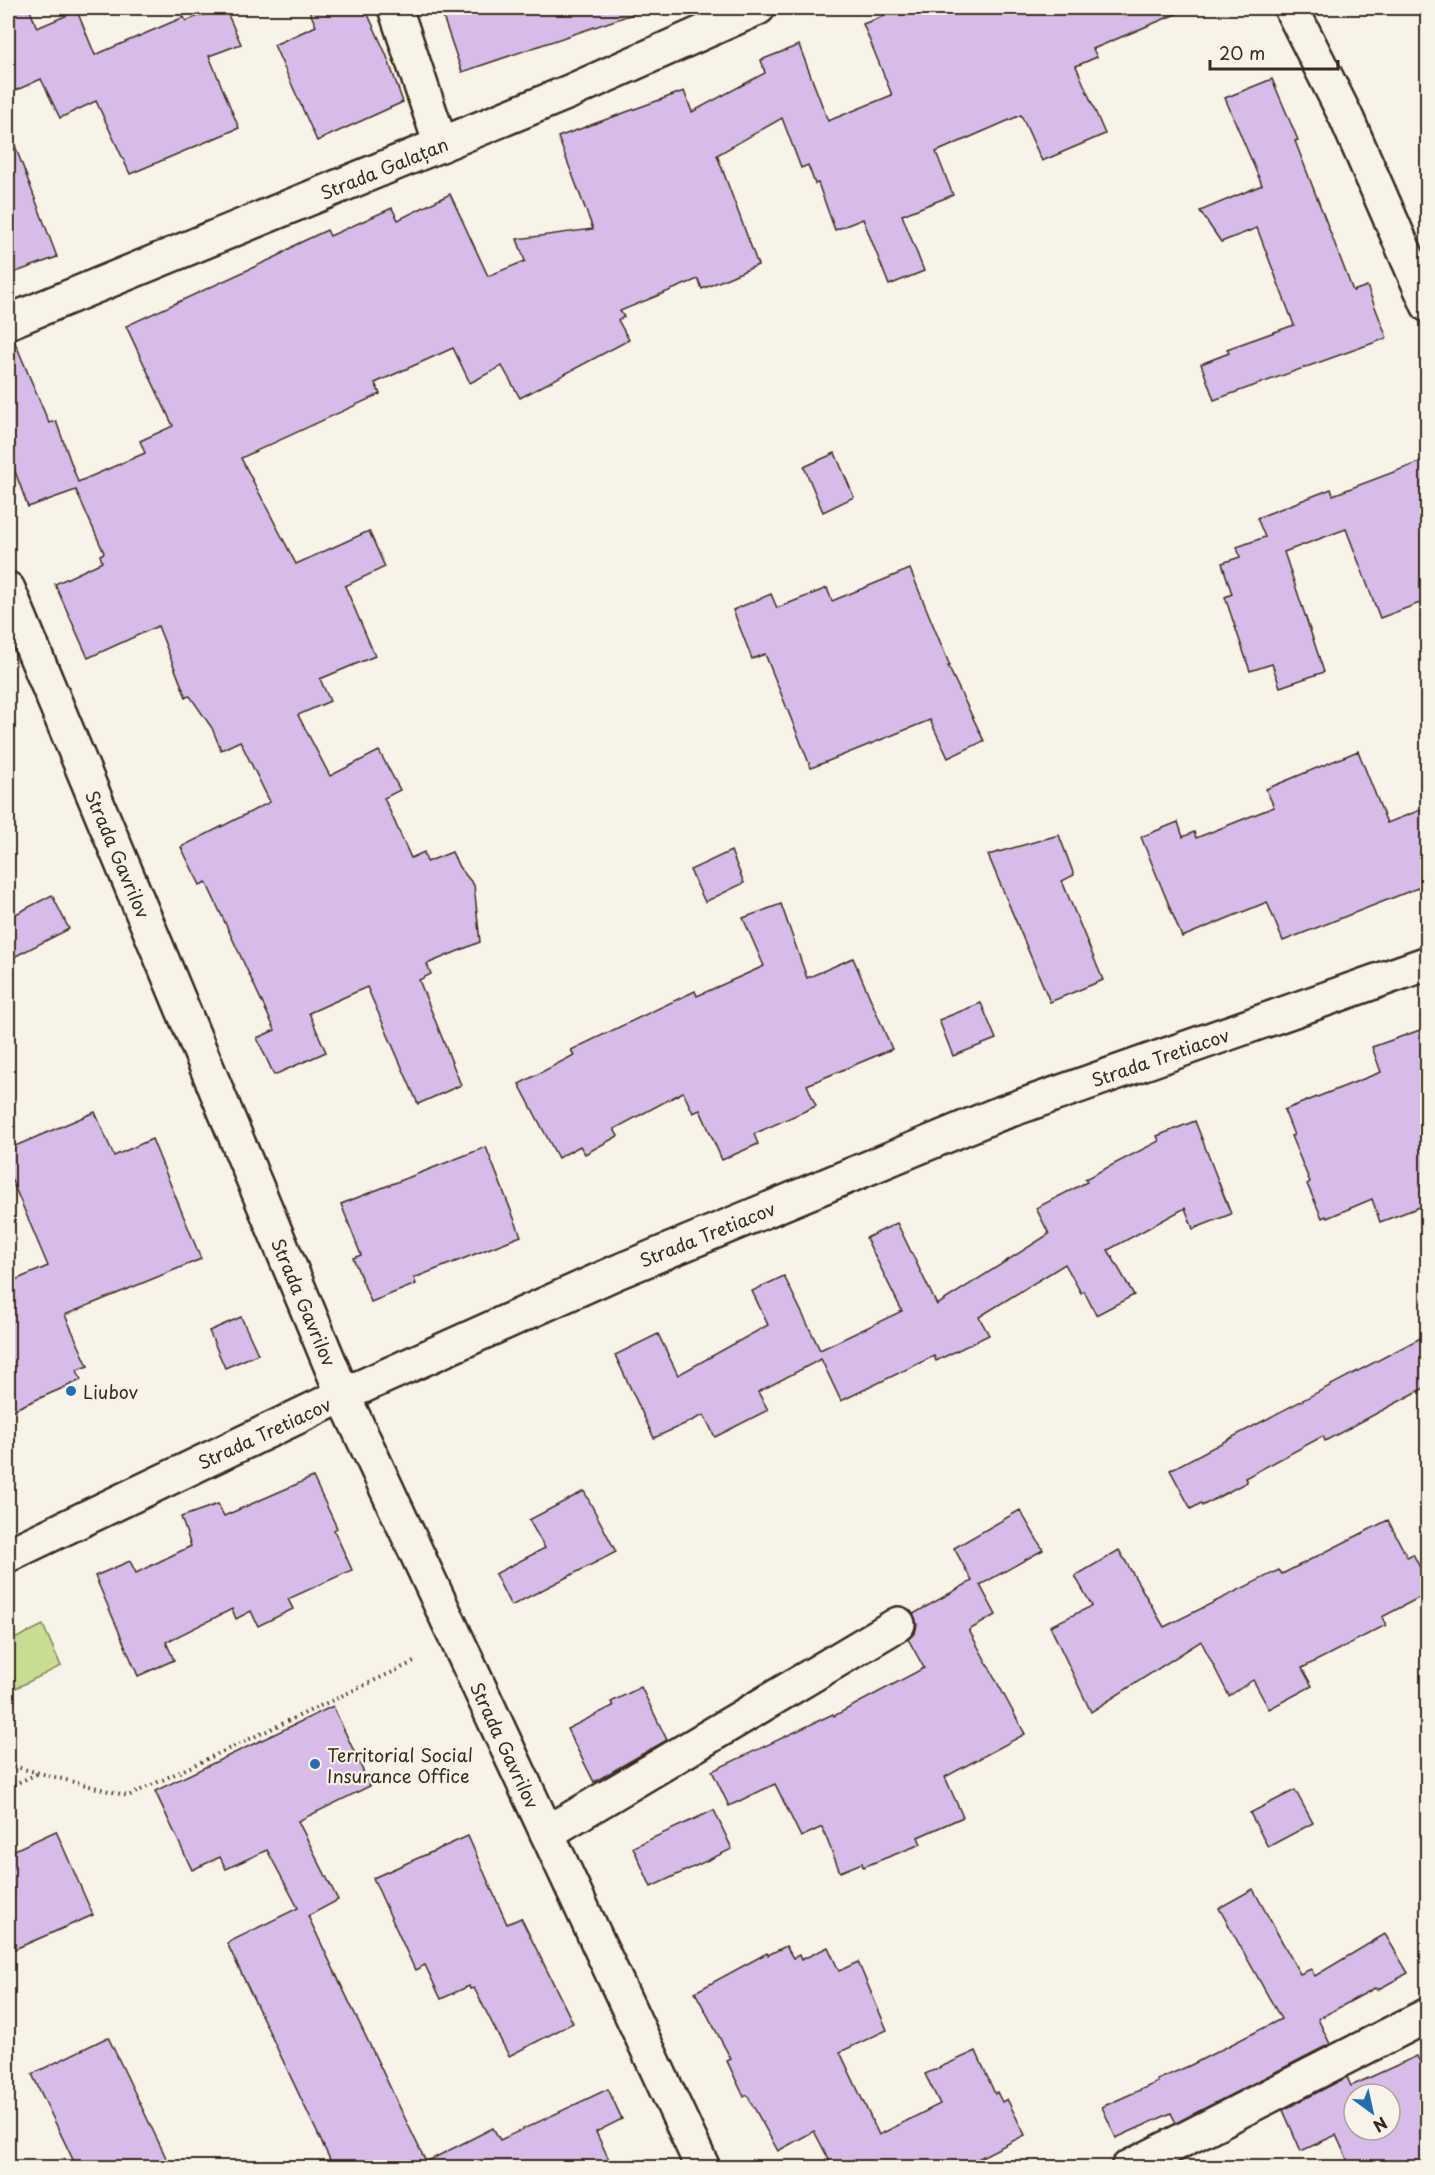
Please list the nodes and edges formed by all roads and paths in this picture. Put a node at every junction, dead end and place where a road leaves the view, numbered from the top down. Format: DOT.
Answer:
graph roads {
  1 [pos="395,8"];
  2 [pos="758,8"];
  3 [pos="1292,8"];
  4 [pos="441,145"];
  5 [pos="1428,305"];
  6 [pos="8,322"];
  7 [pos="8,589"];
  8 [pos="1428,963"];
  9 [pos="343,1395"];
  10 [pos="8,1555"];
  11 [pos="898,1624"];
  12 [pos="416,1661"];
  13 [pos="8,1766"];
  14 [pos="37,1774"];
  15 [pos="8,1787"];
  16 [pos="547,1833"];
  17 [pos="1428,2015"];
  18 [pos="703,2168"];
  19 [pos="1128,2168"];
  1 -- 4 [label="street"];
  2 -- 4 [label="street, Strada Galațan"];
  3 -- 5 [label="street"];
  4 -- 6 [label="street, Strada Galațan"];
  7 -- 9 [label="street, Strada Gavrilov"];
  8 -- 9 [label="street, Strada Tretiacov"];
  9 -- 10 [label="street, Strada Tretiacov"];
  9 -- 16 [label="street, Strada Gavrilov"];
  11 -- 16 [label="street"];
  12 -- 14 [label="path"];
  13 -- 14 [label="path"];
  14 -- 15 [label="path"];
  16 -- 18 [label="street, Strada Gavrilov"];
  17 -- 19 [label="street"];
}
